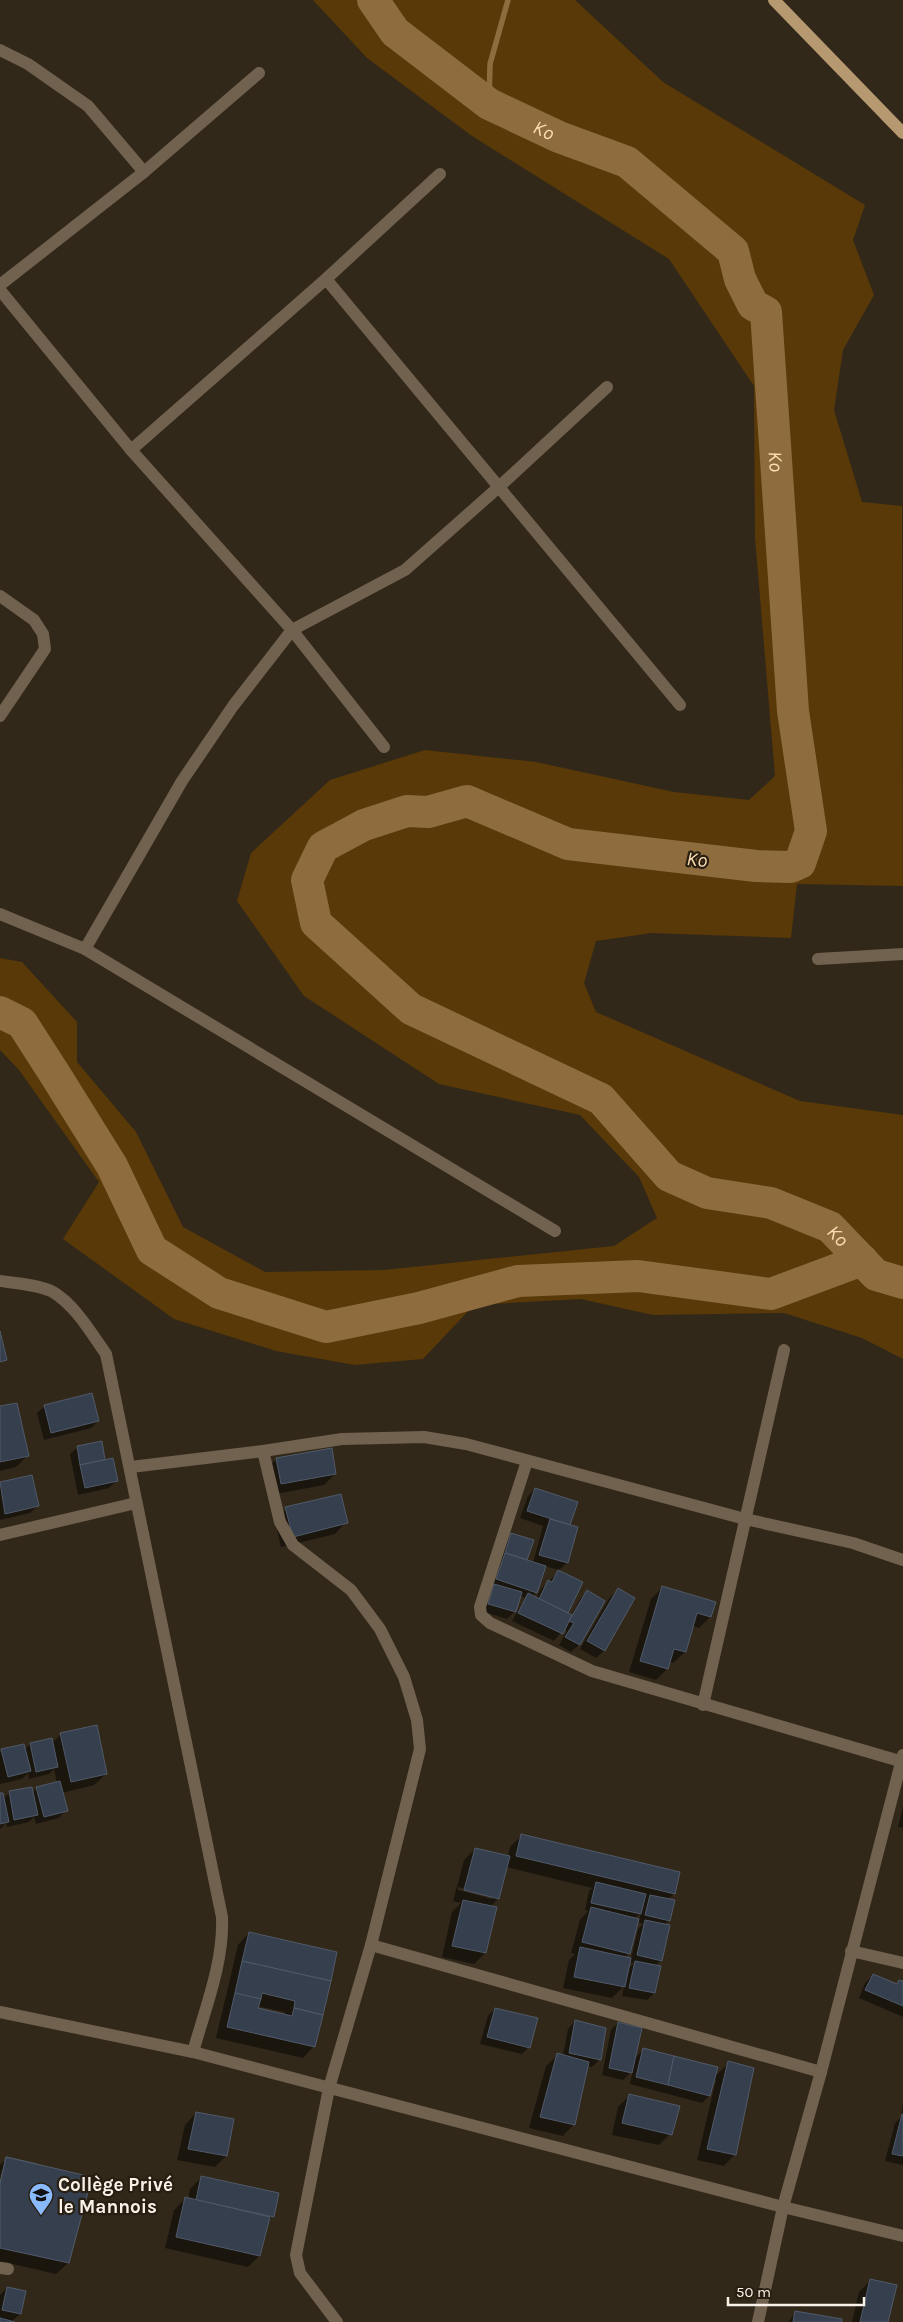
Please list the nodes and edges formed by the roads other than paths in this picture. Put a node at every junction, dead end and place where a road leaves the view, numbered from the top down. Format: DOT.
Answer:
graph roads {
  1 [pos="774,0"];
  2 [pos="0,50"];
  3 [pos="259,73"];
  4 [pos="903,133"];
  5 [pos="144,172"];
  6 [pos="440,174"];
  7 [pos="326,279"];
  8 [pos="0,285"];
  9 [pos="0,290"];
  10 [pos="607,387"];
  11 [pos="131,450"];
  12 [pos="500,486"];
  13 [pos="0,596"];
  14 [pos="292,630"];
  15 [pos="680,705"];
  16 [pos="0,716"];
  17 [pos="384,747"];
  18 [pos="0,914"];
  19 [pos="85,949"];
  20 [pos="903,954"];
  21 [pos="818,959"];
  22 [pos="555,1231"];
  23 [pos="0,1280"];
  24 [pos="784,1350"];
  25 [pos="263,1451"];
  26 [pos="527,1460"];
  27 [pos="131,1467"];
  28 [pos="136,1503"];
  29 [pos="745,1518"];
  30 [pos="0,1536"];
  31 [pos="903,1560"];
  32 [pos="703,1705"];
  33 [pos="902,1759"];
  34 [pos="370,1945"];
  35 [pos="852,1951"];
  36 [pos="903,1963"];
  37 [pos="0,2012"];
  38 [pos="193,2052"];
  39 [pos="821,2072"];
  40 [pos="329,2088"];
  41 [pos="783,2207"];
  42 [pos="903,2236"];
  43 [pos="338,2322"];
  44 [pos="758,2322"];
  1 -- 4 [label="main road"];
  2 -- 5 [label="street"];
  3 -- 5 [label="street"];
  5 -- 8 [label="street"];
  6 -- 7 [label="street"];
  7 -- 11 [label="street"];
  7 -- 12 [label="street"];
  9 -- 11 [label="street"];
  10 -- 12 [label="street"];
  11 -- 14 [label="street"];
  12 -- 14 [label="street"];
  12 -- 15 [label="street"];
  13 -- 16 [label="street"];
  14 -- 17 [label="street"];
  14 -- 19 [label="street"];
  18 -- 19 [label="street"];
  19 -- 22 [label="street"];
  20 -- 21 [label="street"];
  23 -- 27 [label="street"];
  24 -- 29 [label="street"];
  25 -- 26 [label="street"];
  25 -- 27 [label="street"];
  25 -- 34 [label="street"];
  26 -- 29 [label="street"];
  26 -- 32 [label="street"];
  27 -- 28 [label="street"];
  28 -- 30 [label="street"];
  28 -- 38 [label="street"];
  29 -- 31 [label="street"];
  29 -- 32 [label="street"];
  32 -- 33 [label="street"];
  33 -- 35 [label="street"];
  34 -- 39 [label="street"];
  34 -- 40 [label="street"];
  35 -- 36 [label="street"];
  35 -- 39 [label="street"];
  37 -- 38 [label="street"];
  38 -- 40 [label="street"];
  39 -- 41 [label="street"];
  40 -- 41 [label="street"];
  40 -- 43 [label="street"];
  41 -- 42 [label="street"];
  41 -- 44 [label="street"];
}
